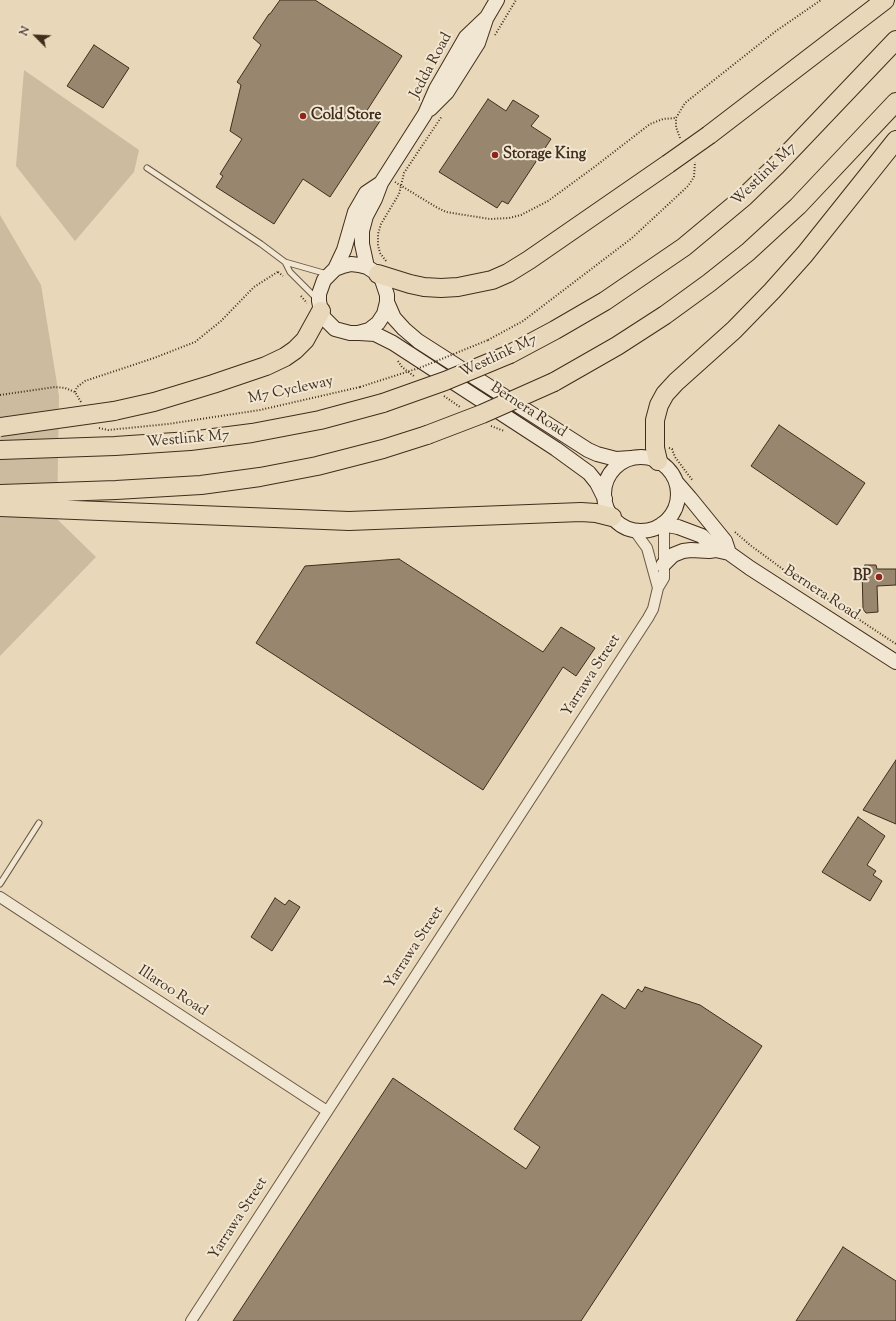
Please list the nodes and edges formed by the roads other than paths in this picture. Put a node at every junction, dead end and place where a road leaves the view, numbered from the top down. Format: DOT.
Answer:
graph roads {
  1 [pos="497,0"];
  2 [pos="885,0"];
  3 [pos="896,40"];
  4 [pos="896,102"];
  5 [pos="896,140"];
  6 [pos="147,168"];
  7 [pos="380,183"];
  8 [pos="285,262"];
  9 [pos="378,269"];
  10 [pos="332,272"];
  11 [pos="387,302"];
  12 [pos="316,306"];
  13 [pos="358,333"];
  14 [pos="0,427"];
  15 [pos="0,450"];
  16 [pos="631,458"];
  17 [pos="658,461"];
  18 [pos="677,484"];
  19 [pos="0,494"];
  20 [pos="604,499"];
  21 [pos="0,506"];
  22 [pos="612,517"];
  23 [pos="662,524"];
  24 [pos="634,530"];
  25 [pos="723,551"];
  26 [pos="663,565"];
  27 [pos="658,588"];
  28 [pos="896,662"];
  29 [pos="39,823"];
  30 [pos="0,884"];
  31 [pos="0,897"];
  32 [pos="327,1111"];
  33 [pos="191,1321"];
  1 -- 7 [label="main road, Jedda Road"];
  2 -- 9 [label="highway, bridge"];
  3 -- 15 [label="highway, Westlink M7, bridge"];
  4 -- 19 [label="highway, bridge"];
  5 -- 17 [label="highway"];
  6 -- 8 [label="lane"];
  7 -- 9 [label="main road, Jedda Road"];
  7 -- 10 [label="main road, Jedda Road"];
  8 -- 10 [label="lane"];
  8 -- 12 [label="lane"];
  9 -- 10 [label="main road"];
  9 -- 11 [label="main road"];
  10 -- 12 [label="main road"];
  11 -- 13 [label="main road"];
  11 -- 16 [label="main road, Bernera Road"];
  12 -- 13 [label="main road"];
  12 -- 14 [label="highway, bridge"];
  13 -- 20 [label="main road, Bernera Road"];
  16 -- 17 [label="main road"];
  16 -- 20 [label="main road"];
  17 -- 18 [label="main road"];
  18 -- 23 [label="main road"];
  18 -- 25 [label="main road"];
  20 -- 22 [label="main road"];
  21 -- 22 [label="highway"];
  22 -- 24 [label="main road"];
  23 -- 24 [label="main road"];
  23 -- 25 [label="main road, Bernera Road"];
  23 -- 26 [label="street, Yarrawa Street"];
  24 -- 27 [label="street, Yarrawa Street"];
  25 -- 26 [label="main road"];
  25 -- 28 [label="main road, Bernera Road"];
  26 -- 27 [label="street, Yarrawa Street"];
  27 -- 32 [label="street, Yarrawa Street"];
  29 -- 30 [label="lane"];
  31 -- 32 [label="street, Illaroo Road"];
  32 -- 33 [label="street, Yarrawa Street"];
}
